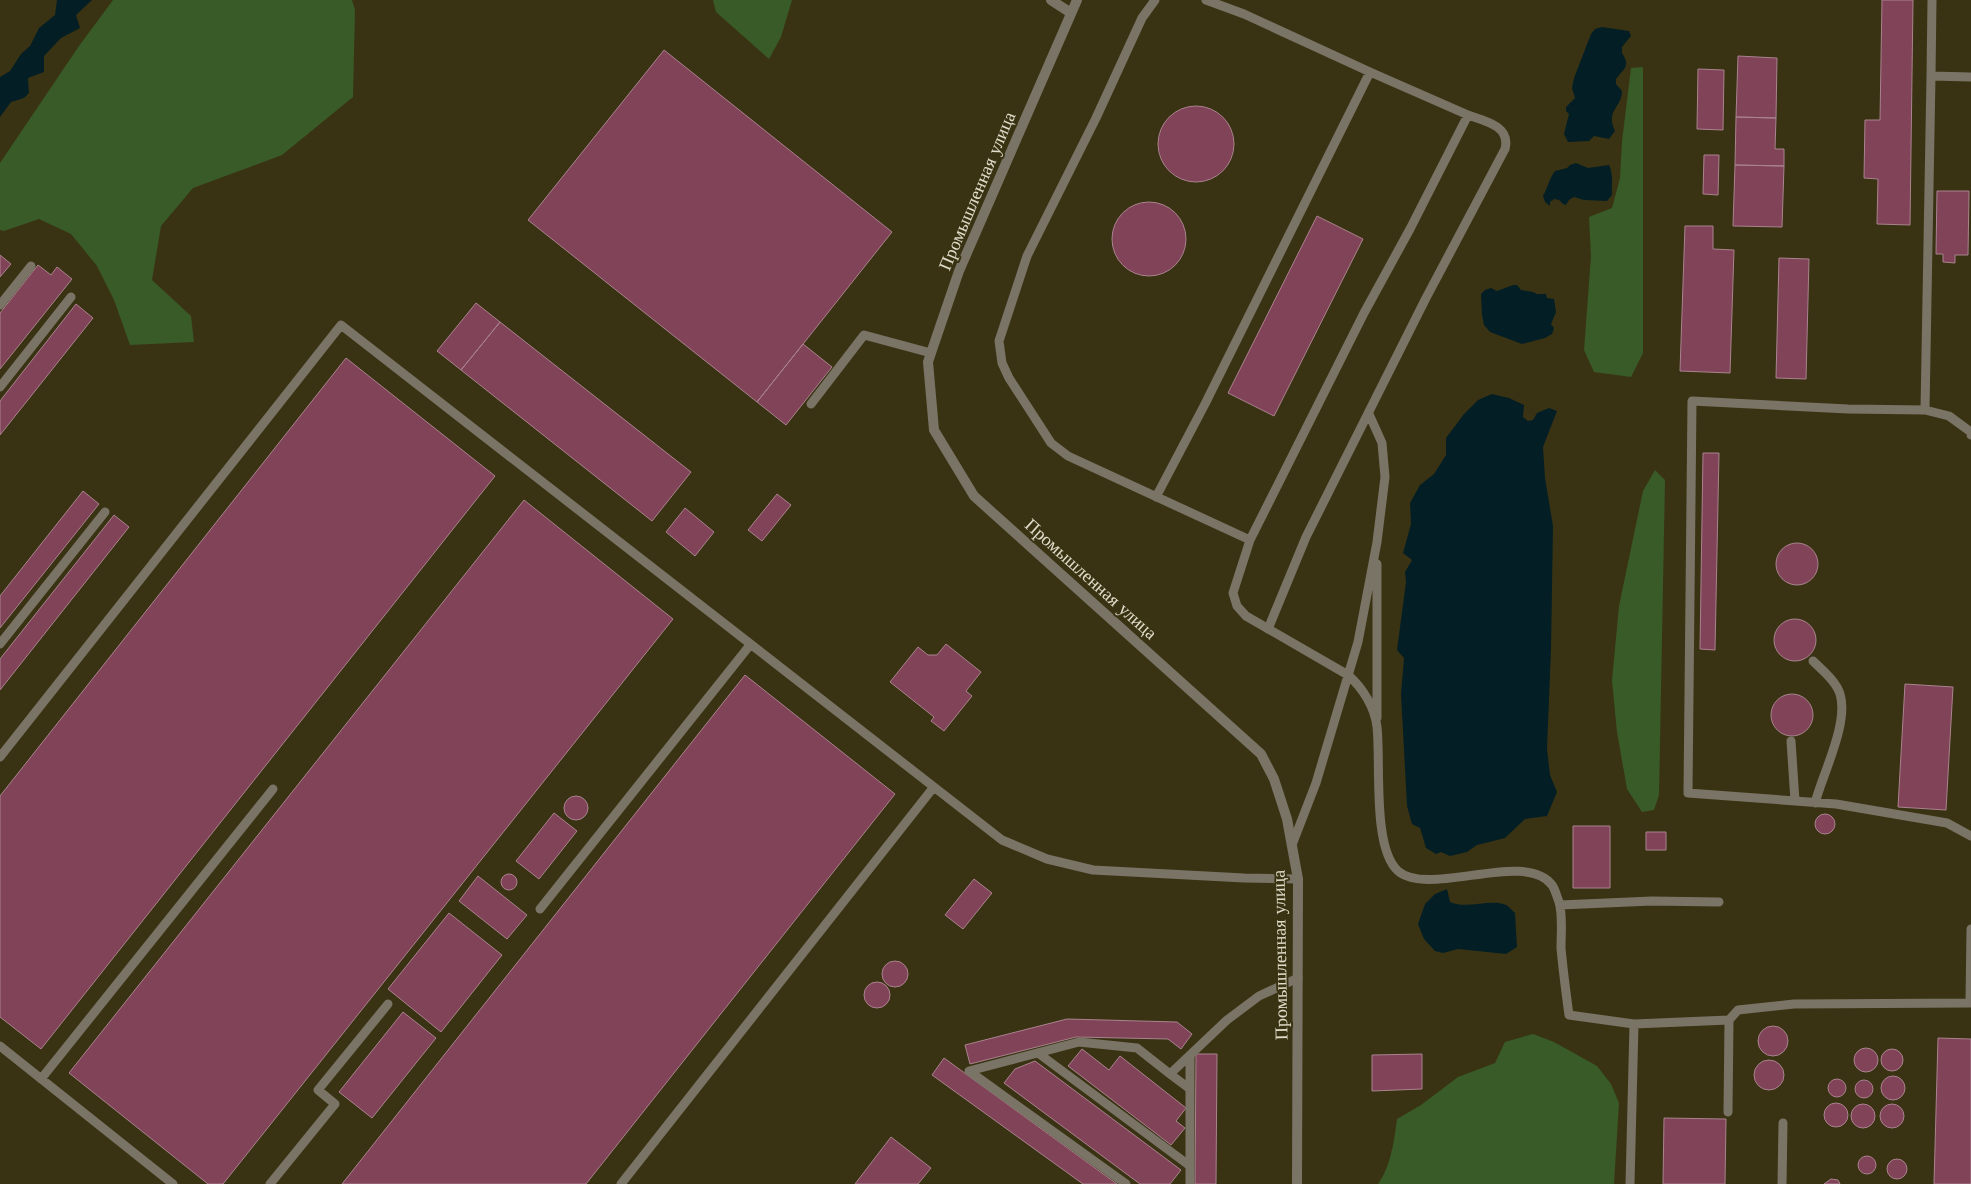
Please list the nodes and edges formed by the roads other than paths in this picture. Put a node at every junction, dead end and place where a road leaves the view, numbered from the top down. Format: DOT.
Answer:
graph roads {
  1 [pos="1051,0"];
  2 [pos="1077,0"];
  3 [pos="1155,0"];
  4 [pos="1206,0"];
  5 [pos="1932,0"];
  6 [pos="1071,13"];
  7 [pos="1370,72"];
  8 [pos="1931,76"];
  9 [pos="1971,76"];
  10 [pos="1468,115"];
  11 [pos="31,266"];
  12 [pos="71,297"];
  13 [pos="0,305"];
  14 [pos="931,353"];
  15 [pos="0,387"];
  16 [pos="811,404"];
  17 [pos="1925,410"];
  18 [pos="1369,414"];
  19 [pos="1971,433"];
  20 [pos="1156,497"];
  21 [pos="105,512"];
  22 [pos="1250,540"];
  23 [pos="1377,542"];
  24 [pos="1268,628"];
  25 [pos="0,644"];
  26 [pos="750,645"];
  27 [pos="1813,661"];
  28 [pos="1348,676"];
  29 [pos="1377,726"];
  30 [pos="1791,742"];
  31 [pos="0,757"];
  32 [pos="933,788"];
  33 [pos="273,789"];
  34 [pos="1795,801"];
  35 [pos="1815,803"];
  36 [pos="1971,836"];
  37 [pos="1292,845"];
  38 [pos="1298,879"];
  39 [pos="1719,902"];
  40 [pos="1560,905"];
  41 [pos="540,909"];
  42 [pos="1971,929"];
  43 [pos="1298,978"];
  44 [pos="1970,1003"];
  45 [pos="388,1004"];
  46 [pos="1729,1020"];
  47 [pos="1634,1024"];
  48 [pos="0,1046"];
  49 [pos="1038,1053"];
  50 [pos="1190,1055"];
  51 [pos="1170,1074"];
  52 [pos="41,1079"];
  53 [pos="1190,1089"];
  54 [pos="1728,1112"];
  55 [pos="1782,1123"];
  56 [pos="1190,1166"];
  57 [pos="173,1184"];
  58 [pos="270,1184"];
  59 [pos="621,1184"];
  60 [pos="1126,1184"];
  61 [pos="1190,1184"];
  62 [pos="1297,1184"];
  63 [pos="1630,1184"];
  64 [pos="1782,1184"];
  1 -- 6 [label="street"];
  2 -- 6 [label="street, Промышленная улица"];
  3 -- 20 [label="lane"];
  4 -- 7 [label="lane"];
  5 -- 8 [label="lane"];
  6 -- 14 [label="street, Промышленная улица"];
  7 -- 10 [label="lane"];
  7 -- 20 [label="lane"];
  8 -- 9 [label="lane"];
  8 -- 17 [label="lane"];
  10 -- 18 [label="lane"];
  10 -- 22 [label="lane"];
  11 -- 13 [label="lane"];
  12 -- 15 [label="lane"];
  14 -- 16 [label="lane"];
  14 -- 37 [label="street, Промышленная улица"];
  17 -- 19 [label="lane"];
  17 -- 34 [label="lane"];
  18 -- 23 [label="lane"];
  18 -- 24 [label="lane"];
  20 -- 22 [label="lane"];
  21 -- 25 [label="lane"];
  22 -- 24 [label="lane"];
  23 -- 28 [label="lane"];
  23 -- 29 [label="lane"];
  24 -- 28 [label="lane"];
  26 -- 31 [label="lane"];
  26 -- 32 [label="lane"];
  26 -- 41 [label="lane"];
  27 -- 35 [label="lane"];
  28 -- 29 [label="lane"];
  28 -- 37 [label="lane"];
  29 -- 40 [label="lane"];
  30 -- 34 [label="lane"];
  32 -- 38 [label="lane"];
  32 -- 59 [label="lane"];
  33 -- 52 [label="lane"];
  34 -- 35 [label="lane"];
  35 -- 36 [label="lane"];
  37 -- 38 [label="street, Промышленная улица"];
  38 -- 43 [label="street, Промышленная улица"];
  39 -- 40 [label="lane"];
  40 -- 47 [label="lane"];
  42 -- 44 [label="lane"];
  43 -- 50 [label="lane"];
  43 -- 62 [label="street, Промышленная улица"];
  44 -- 46 [label="lane"];
  45 -- 58 [label="lane"];
  46 -- 47 [label="lane"];
  46 -- 54 [label="lane"];
  47 -- 63 [label="lane"];
  48 -- 52 [label="lane"];
  49 -- 51 [label="lane"];
  49 -- 56 [label="lane"];
  49 -- 60 [label="lane"];
  50 -- 51 [label="lane"];
  50 -- 53 [label="lane"];
  51 -- 53 [label="lane"];
  52 -- 57 [label="lane"];
  53 -- 56 [label="lane"];
  55 -- 64 [label="lane"];
  56 -- 61 [label="lane"];
}
